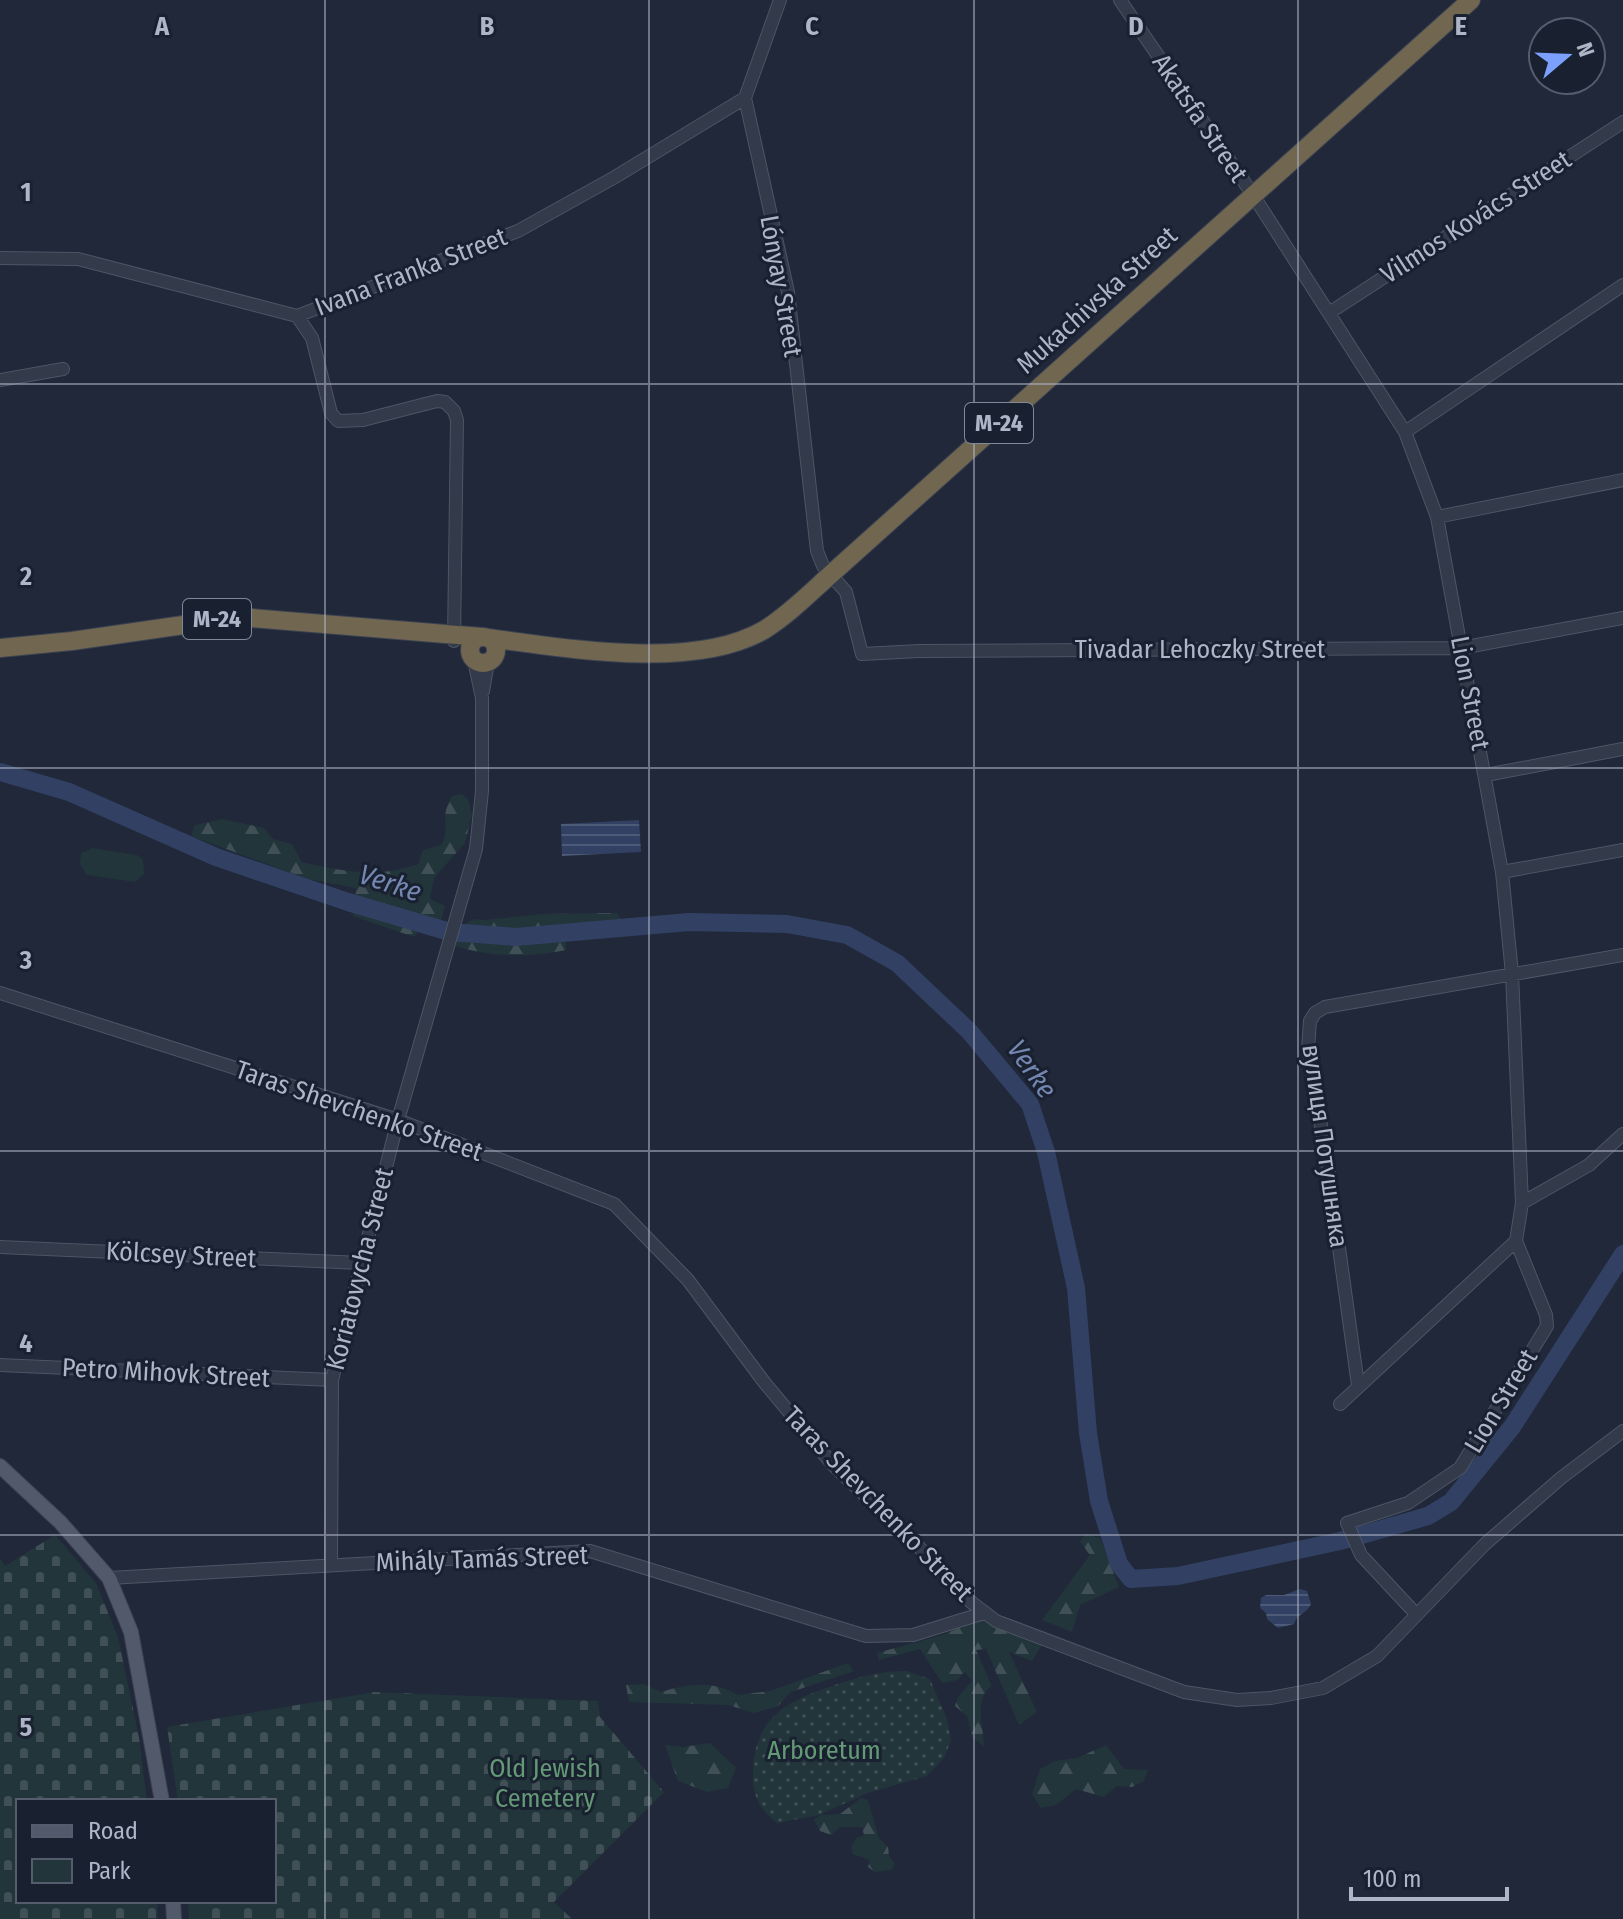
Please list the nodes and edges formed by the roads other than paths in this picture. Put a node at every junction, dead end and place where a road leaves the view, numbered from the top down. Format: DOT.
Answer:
graph roads {
  1 [pos="780,0"];
  2 [pos="1120,0"];
  3 [pos="1471,0"];
  4 [pos="745,98"];
  5 [pos="1623,122"];
  6 [pos="1253,195"];
  7 [pos="0,258"];
  8 [pos="1623,285"];
  9 [pos="1329,313"];
  10 [pos="297,316"];
  11 [pos="63,369"];
  12 [pos="0,380"];
  13 [pos="1405,432"];
  14 [pos="1623,480"];
  15 [pos="1437,517"];
  16 [pos="830,575"];
  17 [pos="1623,618"];
  18 [pos="455,637"];
  19 [pos="485,637"];
  20 [pos="518,642"];
  21 [pos="0,648"];
  22 [pos="1461,648"];
  23 [pos="482,658"];
  24 [pos="1623,749"];
  25 [pos="1486,775"];
  26 [pos="1623,850"];
  27 [pos="1502,872"];
  28 [pos="1623,955"];
  29 [pos="1512,974"];
  30 [pos="0,993"];
  31 [pos="398,1120"];
  32 [pos="1623,1134"];
  33 [pos="1522,1203"];
  34 [pos="1516,1241"];
  35 [pos="0,1247"];
  36 [pos="361,1263"];
  37 [pos="0,1365"];
  38 [pos="332,1380"];
  39 [pos="1358,1385"];
  40 [pos="1340,1404"];
  41 [pos="1623,1431"];
  42 [pos="1,1470"];
  43 [pos="331,1565"];
  44 [pos="109,1578"];
  45 [pos="984,1613"];
  46 [pos="1416,1614"];
  47 [pos="162,1799"];
  1 -- 4 [label="street"];
  2 -- 6 [label="street, Akatsfa Street"];
  3 -- 6 [label="highway, Mukachivska Street / М-24"];
  4 -- 10 [label="street, Ivana Franka Street"];
  4 -- 16 [label="street, Lónyay Street"];
  5 -- 9 [label="street, Vilmos Kovács Street"];
  6 -- 9 [label="street, Lion Street"];
  6 -- 16 [label="highway, Mukachivska Street / М-24"];
  7 -- 10 [label="street, Ivana Franka Street"];
  8 -- 13 [label="street"];
  9 -- 13 [label="street, Lion Street"];
  10 -- 18 [label="street"];
  11 -- 12 [label="street"];
  13 -- 15 [label="street, Lion Street"];
  14 -- 15 [label="street"];
  15 -- 22 [label="street, Lion Street"];
  16 -- 20 [label="highway, Mukachivska Street / М-24"];
  16 -- 22 [label="street, Tivadar Lehoczky Street"];
  17 -- 22 [label="street, Tivadar Lehoczky Street"];
  18 -- 19 [label="highway, Mukachivska Street / М-24"];
  18 -- 21 [label="highway, Mukachivska Street / М-24"];
  18 -- 23 [label="highway, Mukachivska Street / М-24"];
  19 -- 20 [label="highway, Mukachivska Street / М-24"];
  19 -- 23 [label="highway"];
  20 -- 23 [label="highway"];
  22 -- 25 [label="street, Lion Street"];
  23 -- 31 [label="street, Koriatovycha Street"];
  24 -- 25 [label="street"];
  25 -- 27 [label="street, Lion Street"];
  26 -- 27 [label="street"];
  27 -- 29 [label="street, Lion Street"];
  28 -- 29 [label="street"];
  29 -- 33 [label="street, Lion Street"];
  29 -- 39 [label="street, вулиця Потушняка"];
  30 -- 31 [label="street, Taras Shevchenko Street"];
  31 -- 36 [label="street, Koriatovycha Street"];
  31 -- 45 [label="street, Taras Shevchenko Street"];
  32 -- 33 [label="street"];
  33 -- 34 [label="street, Lion Street"];
  34 -- 39 [label="street"];
  34 -- 46 [label="street, Lion Street"];
  35 -- 36 [label="street, Kölcsey Street"];
  36 -- 38 [label="street, Koriatovycha Street"];
  37 -- 38 [label="street, Petro Mihovk Street"];
  38 -- 43 [label="street, Koriatovycha Street"];
  39 -- 40 [label="street"];
  41 -- 46 [label="street, Taras Shevchenko Street"];
  42 -- 44 [label="main road"];
  43 -- 44 [label="street, Mihály Tamás Street"];
  43 -- 45 [label="street, Mihály Tamás Street"];
  44 -- 47 [label="main road"];
  45 -- 46 [label="street, Taras Shevchenko Street"];
}
